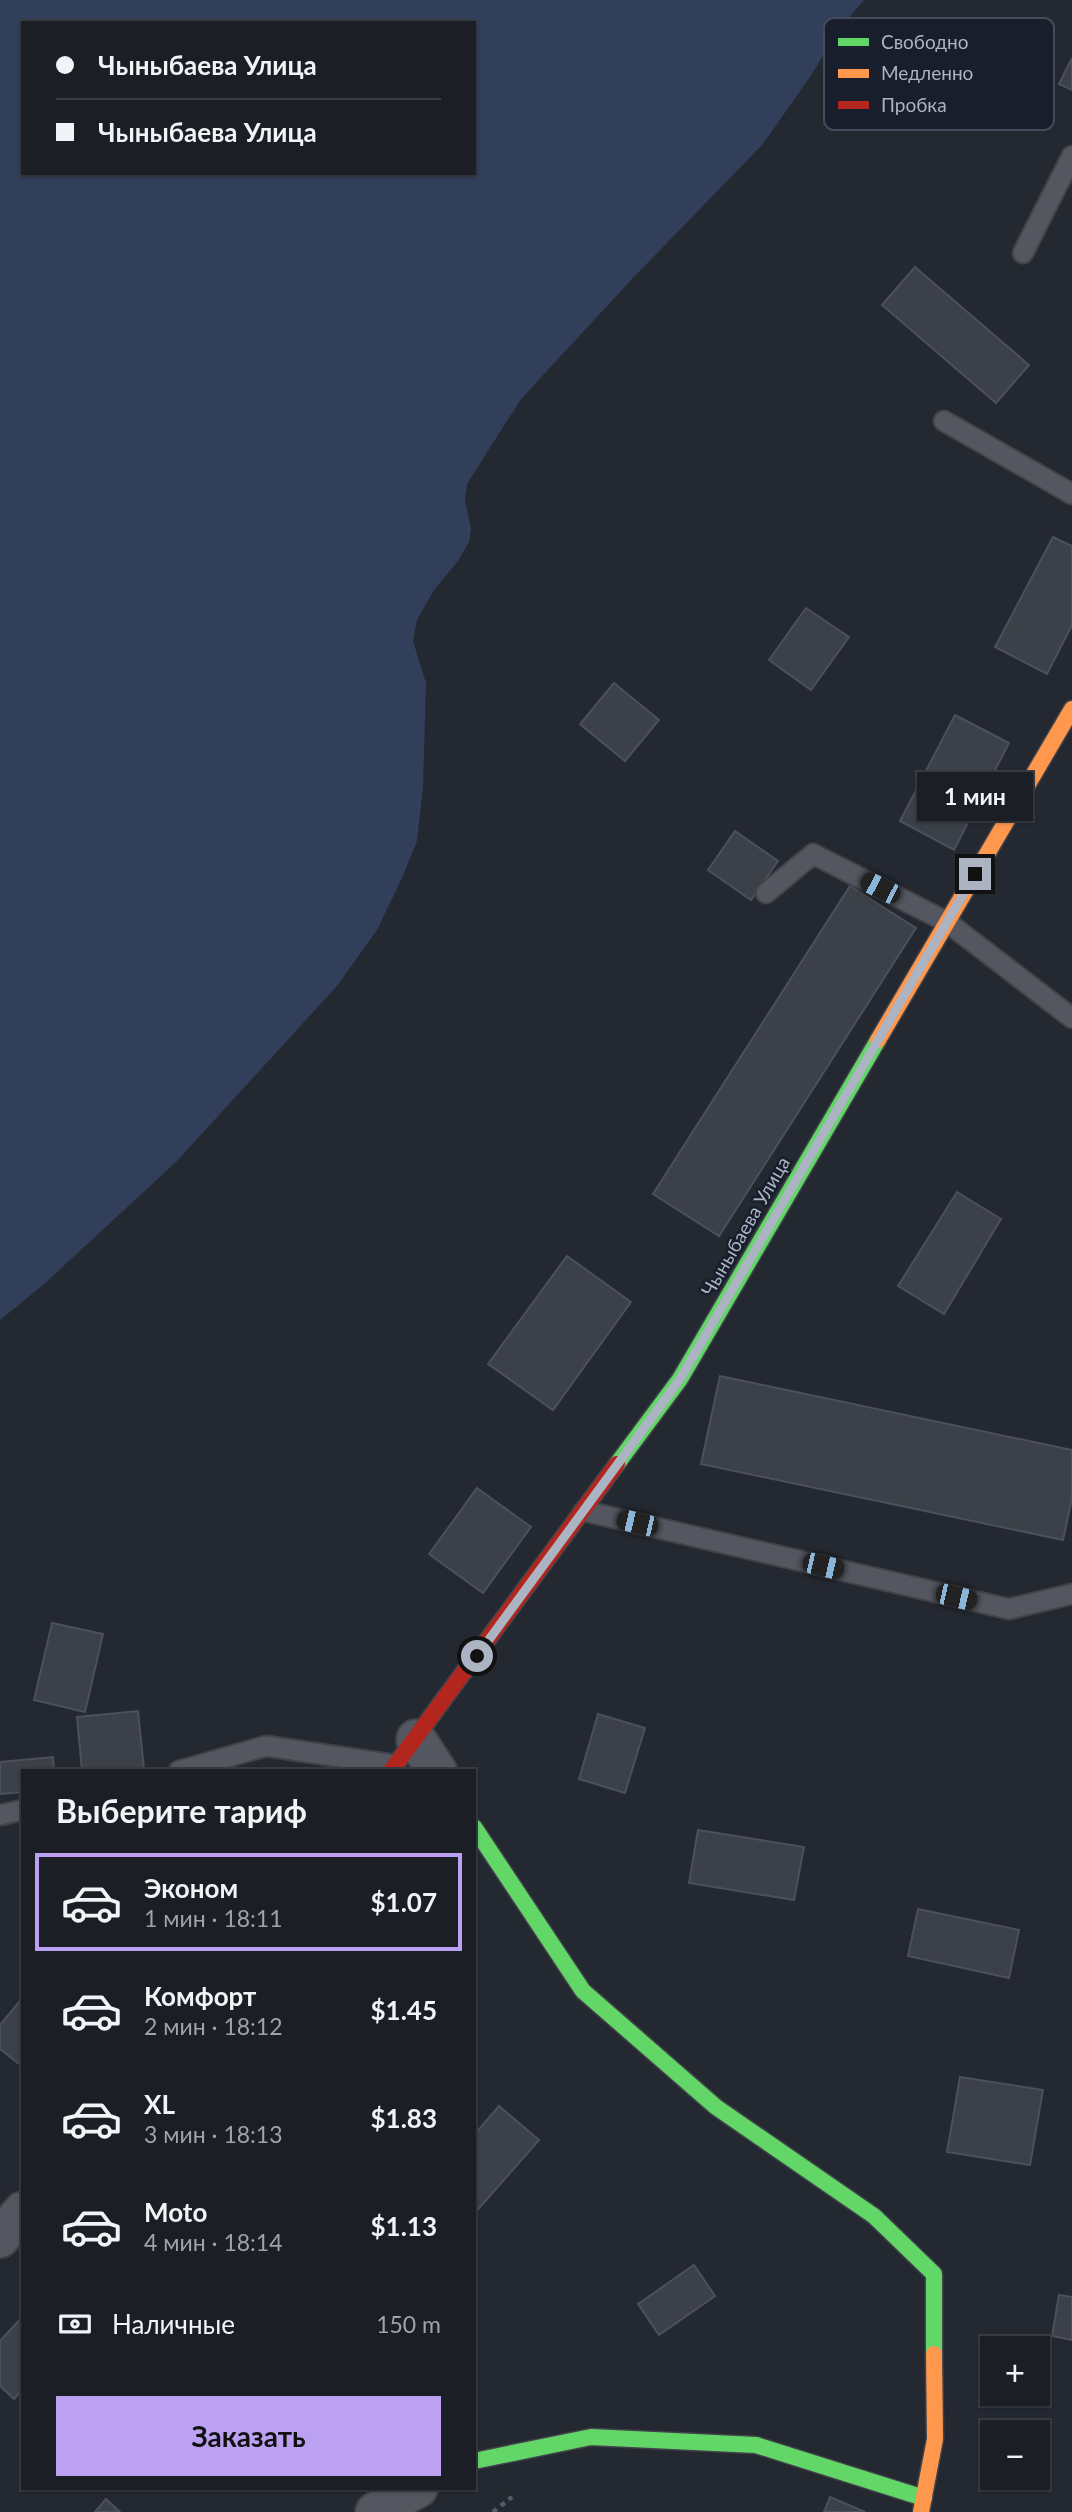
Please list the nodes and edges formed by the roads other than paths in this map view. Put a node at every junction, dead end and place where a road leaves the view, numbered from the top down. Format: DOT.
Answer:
graph roads {
  1 [pos="1072,156"];
  2 [pos="1023,253"];
  3 [pos="944,421"];
  4 [pos="1072,494"];
  5 [pos="1072,709"];
  6 [pos="766,893"];
  7 [pos="947,922"];
  8 [pos="1072,1018"];
  9 [pos="583,1511"];
  10 [pos="1072,1594"];
  11 [pos="401,1758"];
  12 [pos="186,1769"];
  13 [pos="431,1769"];
  14 [pos="21,1810"];
  15 [pos="0,1815"];
  16 [pos="476,1830"];
  17 [pos="21,2213"];
  18 [pos="0,2238"];
  19 [pos="476,2461"];
  20 [pos="414,2490"];
  21 [pos="923,2505"];
  22 [pos="374,2512"];
  1 -- 2 [label="lane"];
  3 -- 4 [label="lane"];
  5 -- 7 [label="street, Чыныбаева Улица"];
  6 -- 7 [label="lane"];
  7 -- 8 [label="lane"];
  7 -- 9 [label="street, Чыныбаева Улица"];
  9 -- 10 [label="lane"];
  9 -- 11 [label="street, Чыныбаева Улица"];
  11 -- 12 [label="lane"];
  11 -- 13 [label="street"];
  14 -- 15 [label="lane"];
  16 -- 21 [label="street"];
  17 -- 18 [label="street"];
  19 -- 21 [label="street"];
  20 -- 22 [label="street"];
}
